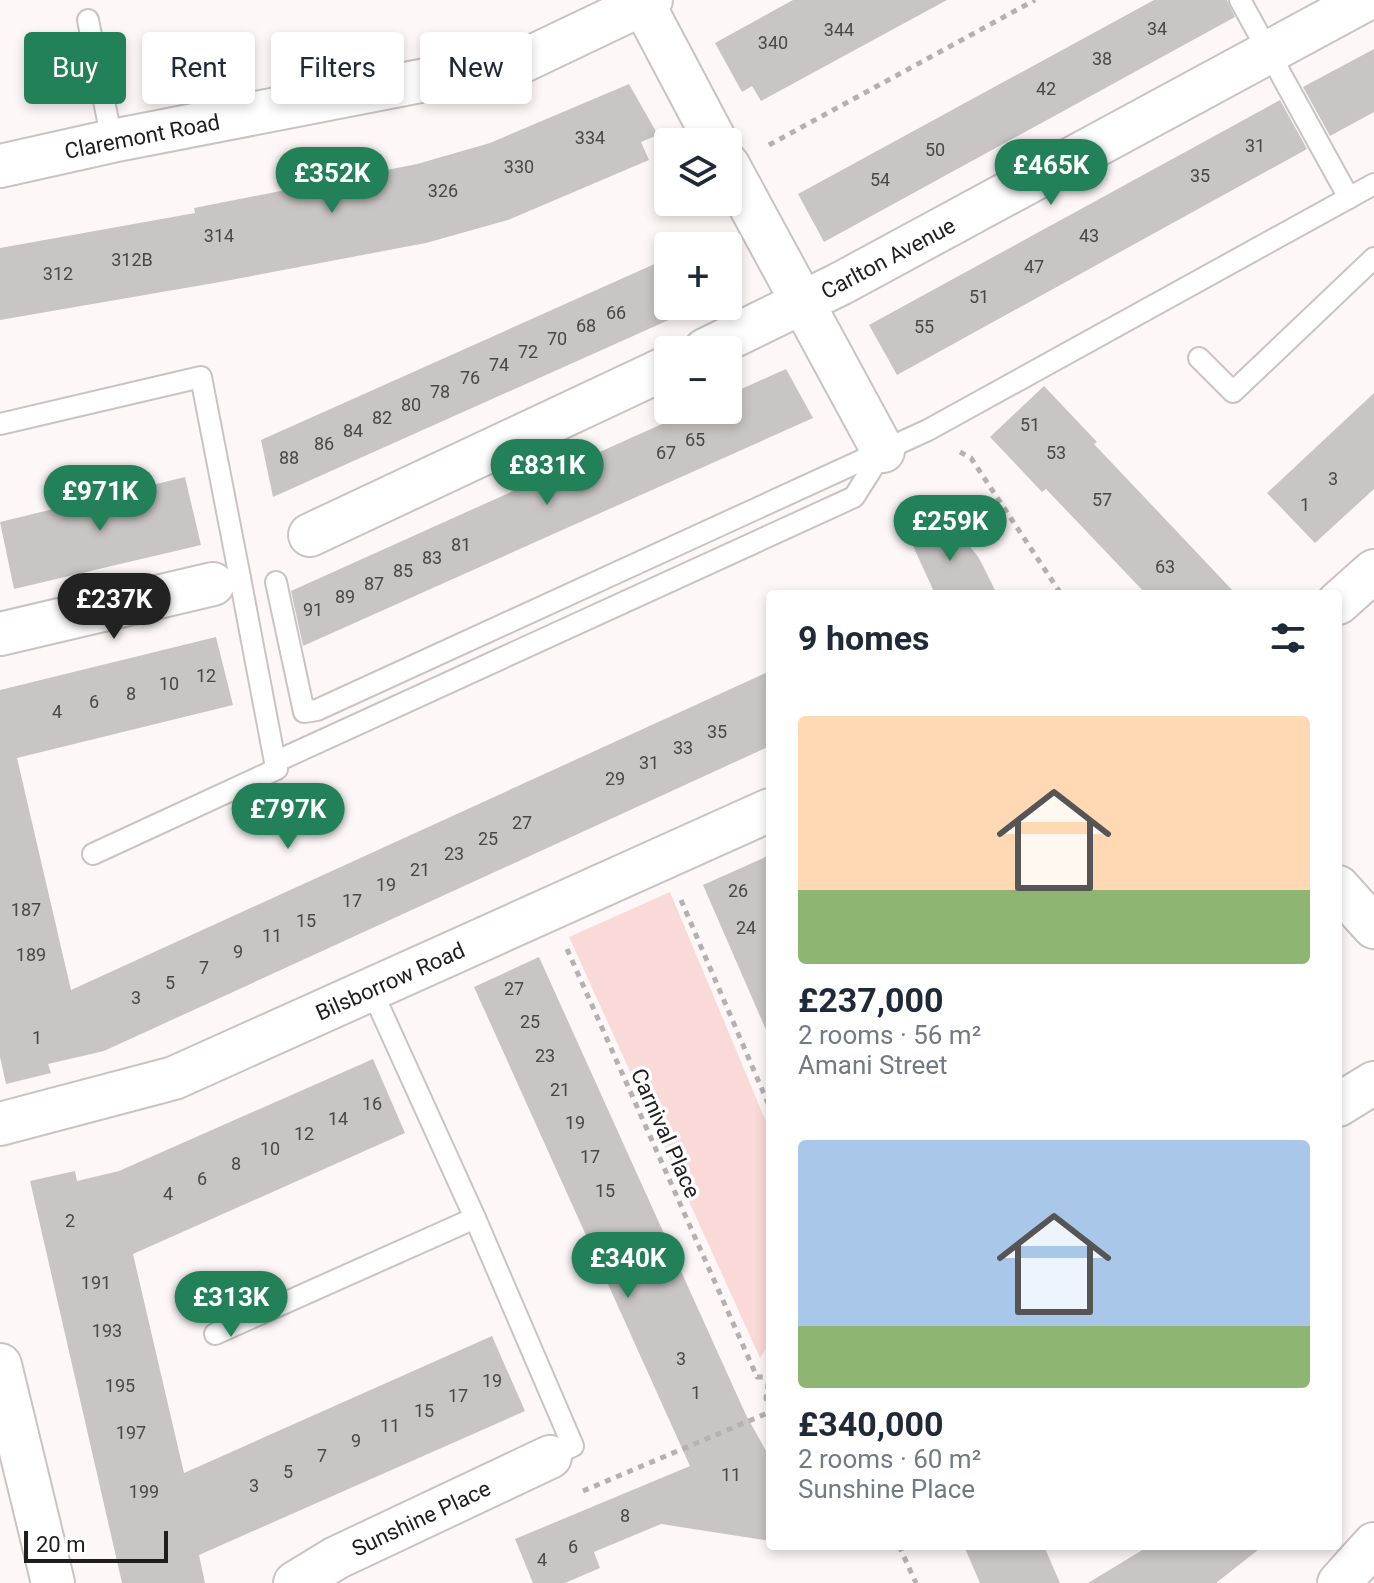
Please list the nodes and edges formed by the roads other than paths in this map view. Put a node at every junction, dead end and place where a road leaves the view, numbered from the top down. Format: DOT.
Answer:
graph roads {
  1 [pos="1240,0"];
  2 [pos="1365,0"];
  3 [pos="645,1"];
  4 [pos="88,20"];
  5 [pos="1269,52"];
  6 [pos="709,128"];
  7 [pos="112,141"];
  8 [pos="0,166"];
  9 [pos="1374,184"];
  10 [pos="742,192"];
  11 [pos="1349,198"];
  12 [pos="1374,258"];
  13 [pos="801,304"];
  14 [pos="734,336"];
  15 [pos="1199,358"];
  16 [pos="654,374"];
  17 [pos="0,424"];
  18 [pos="899,443"];
  19 [pos="310,535"];
  20 [pos="1374,571"];
  21 [pos="227,581"];
  22 [pos="276,582"];
  23 [pos="1342,599"];
  24 [pos="0,634"];
  25 [pos="275,762"];
  26 [pos="766,812"];
  27 [pos="93,854"];
  28 [pos="1342,891"];
  29 [pos="1374,927"];
  30 [pos="371,989"];
  31 [pos="1374,1083"];
  32 [pos="1342,1103"];
  33 [pos="0,1124"];
  34 [pos="475,1218"];
  35 [pos="215,1334"];
  36 [pos="0,1365"];
  37 [pos="550,1457"];
  38 [pos="1374,1544"];
  39 [pos="53,1583"];
  40 [pos="295,1583"];
  41 [pos="1339,1583"];
  1 -- 5 [label="lane"];
  2 -- 5 [label="street, Carlton Avenue"];
  3 -- 6 [label="street"];
  3 -- 7 [label="street, Claremont Road"];
  4 -- 7 [label="lane"];
  5 -- 11 [label="lane"];
  5 -- 13 [label="street, Carlton Avenue"];
  7 -- 8 [label="street, Claremont Road"];
  9 -- 11 [label="lane"];
  10 -- 13 [label="street"];
  11 -- 18 [label="lane"];
  12 -- 15 [label="lane"];
  13 -- 14 [label="street, Carlton Avenue"];
  13 -- 18 [label="street"];
  16 -- 19 [label="street"];
  17 -- 21 [label="lane"];
  18 -- 22 [label="lane"];
  18 -- 25 [label="lane"];
  20 -- 23 [label="street"];
  21 -- 24 [label="street"];
  21 -- 25 [label="lane"];
  25 -- 27 [label="lane"];
  26 -- 30 [label="street, Bilsborrow Road"];
  28 -- 29 [label="street"];
  30 -- 33 [label="street, Bilsborrow Road"];
  30 -- 34 [label="lane"];
  31 -- 32 [label="street"];
  34 -- 35 [label="lane"];
  34 -- 37 [label="lane"];
  36 -- 39 [label="street"];
  37 -- 40 [label="street, Sunshine Place"];
  38 -- 41 [label="street"];
}
